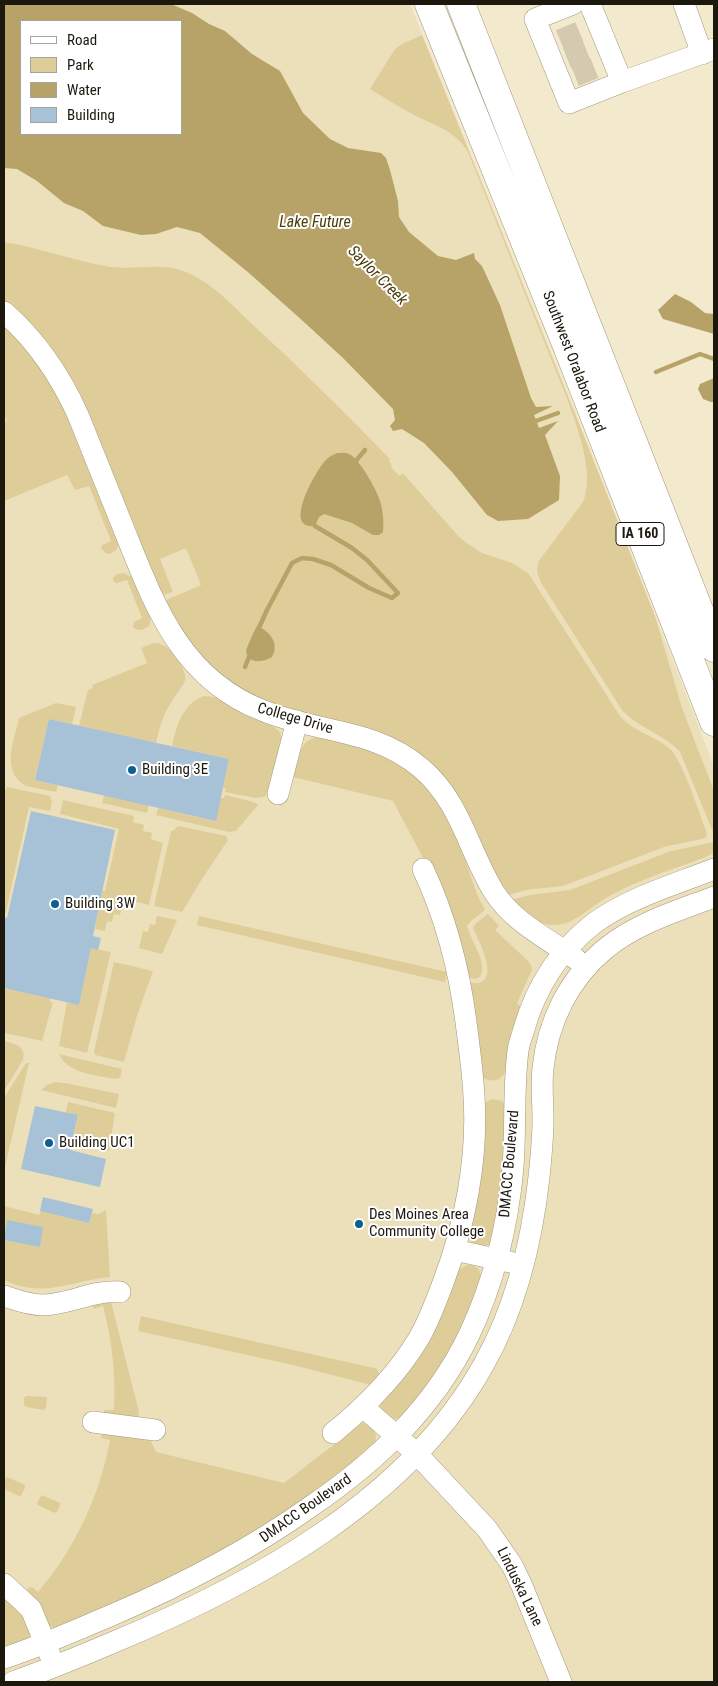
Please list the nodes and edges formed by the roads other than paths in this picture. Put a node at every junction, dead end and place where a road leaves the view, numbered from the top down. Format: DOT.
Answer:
graph roads {
  1 [pos="429,4"];
  2 [pos="460,4"];
  3 [pos="573,4"];
  4 [pos="590,4"];
  5 [pos="684,4"];
  6 [pos="708,52"];
  7 [pos="622,82"];
  8 [pos="4,312"];
  9 [pos="714,648"];
  10 [pos="297,721"];
  11 [pos="714,722"];
  12 [pos="278,794"];
  13 [pos="423,869"];
  14 [pos="714,869"];
  15 [pos="714,898"];
  16 [pos="565,951"];
  17 [pos="587,966"];
  18 [pos="454,1250"];
  19 [pos="498,1259"];
  20 [pos="523,1265"];
  21 [pos="120,1292"];
  22 [pos="4,1296"];
  23 [pos="363,1407"];
  24 [pos="93,1422"];
  25 [pos="155,1430"];
  26 [pos="333,1434"];
  27 [pos="398,1436"];
  28 [pos="417,1454"];
  29 [pos="4,1584"];
  30 [pos="45,1642"];
  31 [pos="4,1658"];
  32 [pos="55,1667"];
  33 [pos="13,1682"];
  34 [pos="561,1682"];
  1 -- 11 [label="main road, Southwest Oralabor Road / IA 160"];
  2 -- 9 [label="main road, Southwest Oralabor Road / IA 160"];
  3 -- 7 [label="street"];
  4 -- 7 [label="street"];
  5 -- 6 [label="street"];
  6 -- 7 [label="street"];
  8 -- 10 [label="street, College Drive"];
  10 -- 12 [label="street"];
  10 -- 16 [label="street, College Drive"];
  13 -- 18 [label="street"];
  14 -- 16 [label="street, DMACC Boulevard"];
  15 -- 17 [label="street, DMACC Boulevard"];
  16 -- 17 [label="street, College Drive"];
  16 -- 19 [label="street, DMACC Boulevard"];
  17 -- 20 [label="street, DMACC Boulevard"];
  18 -- 19 [label="street"];
  18 -- 23 [label="street"];
  19 -- 20 [label="street"];
  19 -- 27 [label="street, DMACC Boulevard"];
  20 -- 28 [label="street, DMACC Boulevard"];
  21 -- 22 [label="street"];
  23 -- 26 [label="street"];
  23 -- 27 [label="street, Linduska Lane"];
  24 -- 25 [label="street"];
  27 -- 28 [label="street, Linduska Lane"];
  27 -- 30 [label="street, DMACC Boulevard"];
  28 -- 32 [label="street, DMACC Boulevard"];
  28 -- 34 [label="street, Linduska Lane"];
  29 -- 30 [label="street"];
  30 -- 31 [label="street, DMACC Boulevard"];
  30 -- 32 [label="street"];
  32 -- 33 [label="street, DMACC Boulevard"];
}
